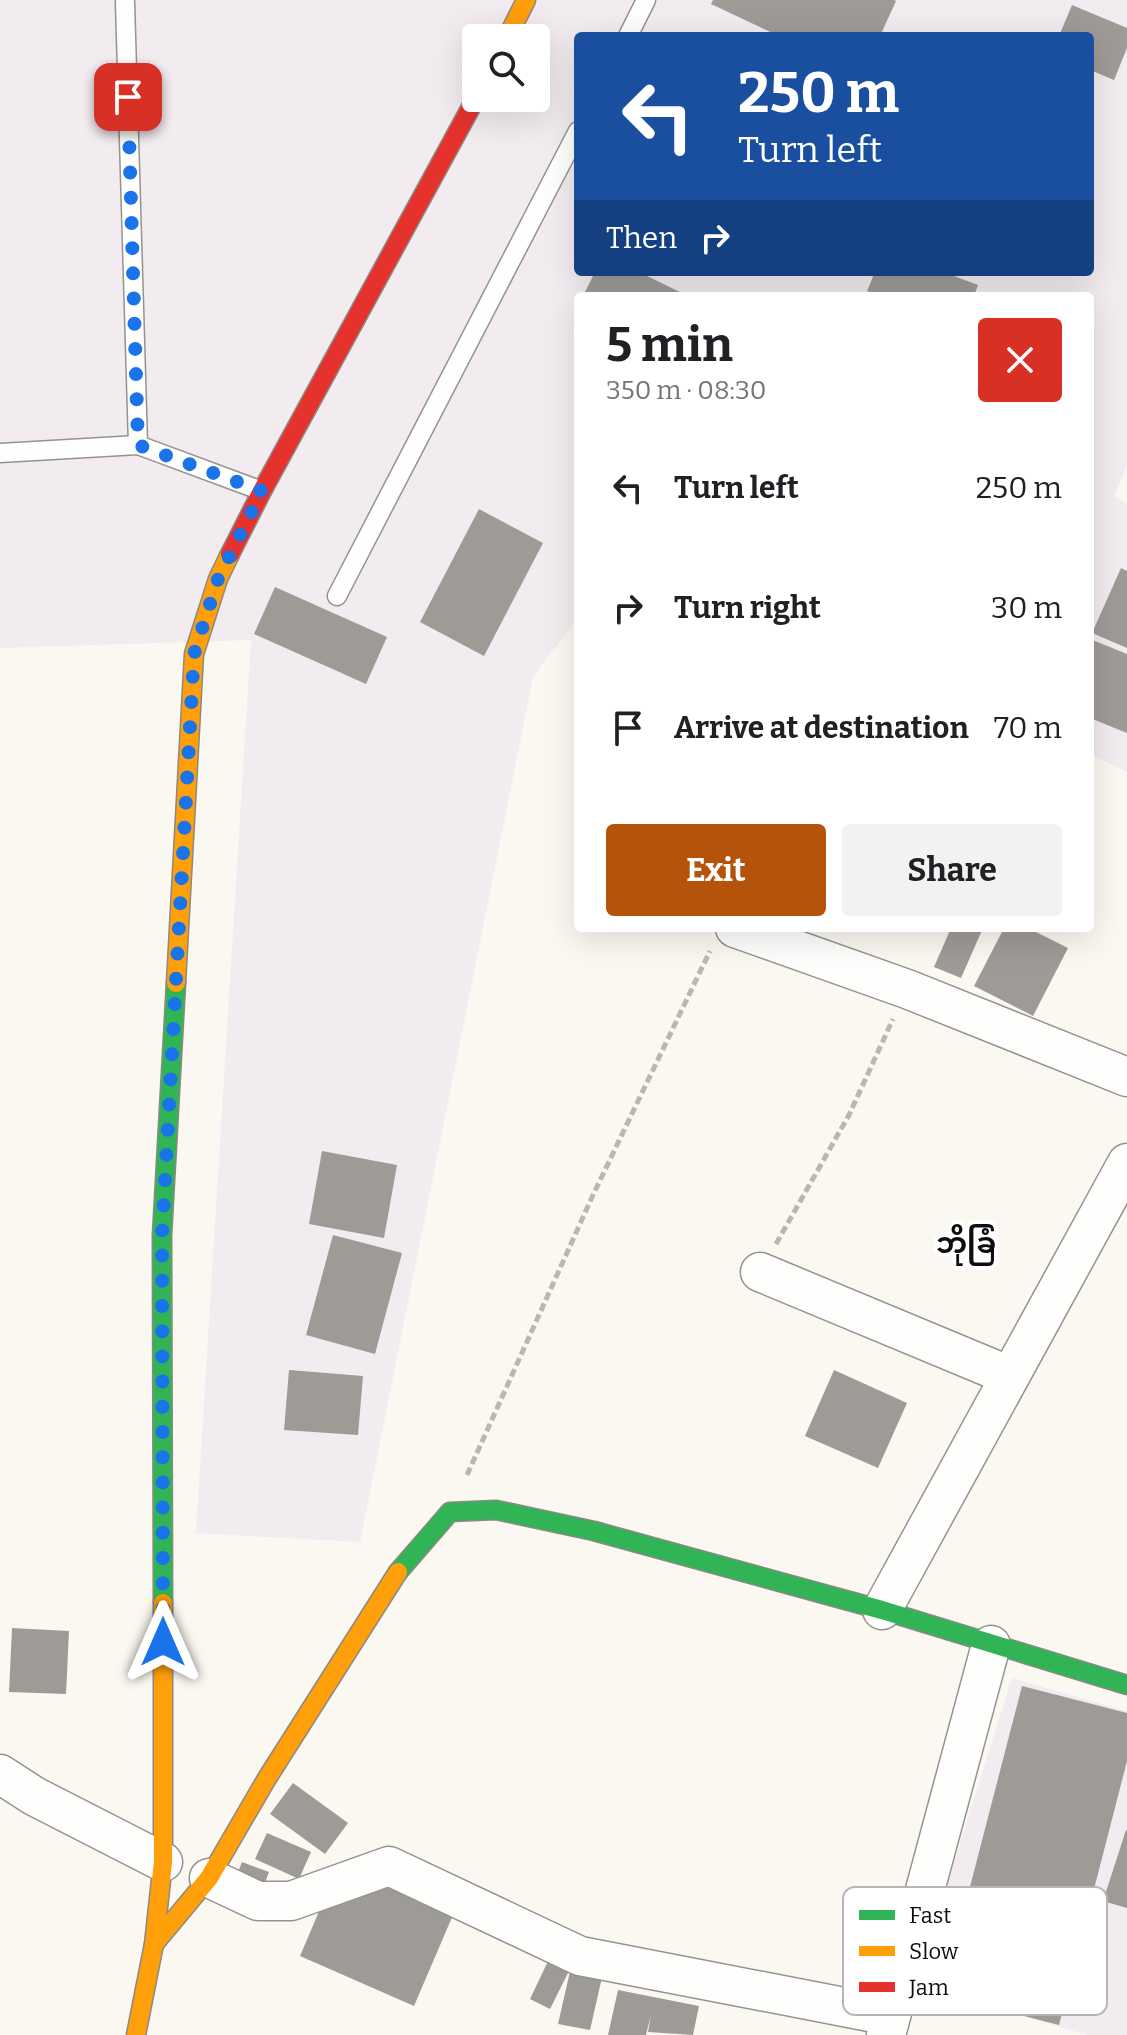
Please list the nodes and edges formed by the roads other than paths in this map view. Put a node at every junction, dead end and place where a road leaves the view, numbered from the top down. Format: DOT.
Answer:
graph roads {
  1 [pos="526,0"];
  2 [pos="646,0"];
  3 [pos="125,2"];
  4 [pos="514,24"];
  5 [pos="630,32"];
  6 [pos="468,112"];
  7 [pos="574,139"];
  8 [pos="138,445"];
  9 [pos="0,453"];
  10 [pos="262,491"];
  11 [pos="337,596"];
  12 [pos="724,935"];
  13 [pos="1127,1077"];
  14 [pos="1127,1163"];
  15 [pos="760,1272"];
  16 [pos="1010,1376"];
  17 [pos="882,1610"];
  18 [pos="991,1645"];
  19 [pos="1127,1685"];
  20 [pos="0,1774"];
  21 [pos="163,1862"];
  22 [pos="209,1878"];
  23 [pos="926,1887"];
  24 [pos="154,1944"];
  25 [pos="888,2026"];
  26 [pos="136,2035"];
  1 -- 4 [label="street"];
  2 -- 5 [label="lane"];
  3 -- 8 [label="lane"];
  6 -- 10 [label="street"];
  7 -- 11 [label="lane"];
  8 -- 9 [label="lane"];
  8 -- 10 [label="lane"];
  10 -- 21 [label="street"];
  12 -- 13 [label="street"];
  14 -- 16 [label="street"];
  15 -- 16 [label="street"];
  16 -- 17 [label="street"];
  17 -- 18 [label="street"];
  17 -- 22 [label="street"];
  18 -- 19 [label="street"];
  18 -- 23 [label="street"];
  20 -- 21 [label="street"];
  21 -- 24 [label="street"];
  22 -- 24 [label="street"];
  22 -- 25 [label="street"];
  24 -- 26 [label="street"];
}
